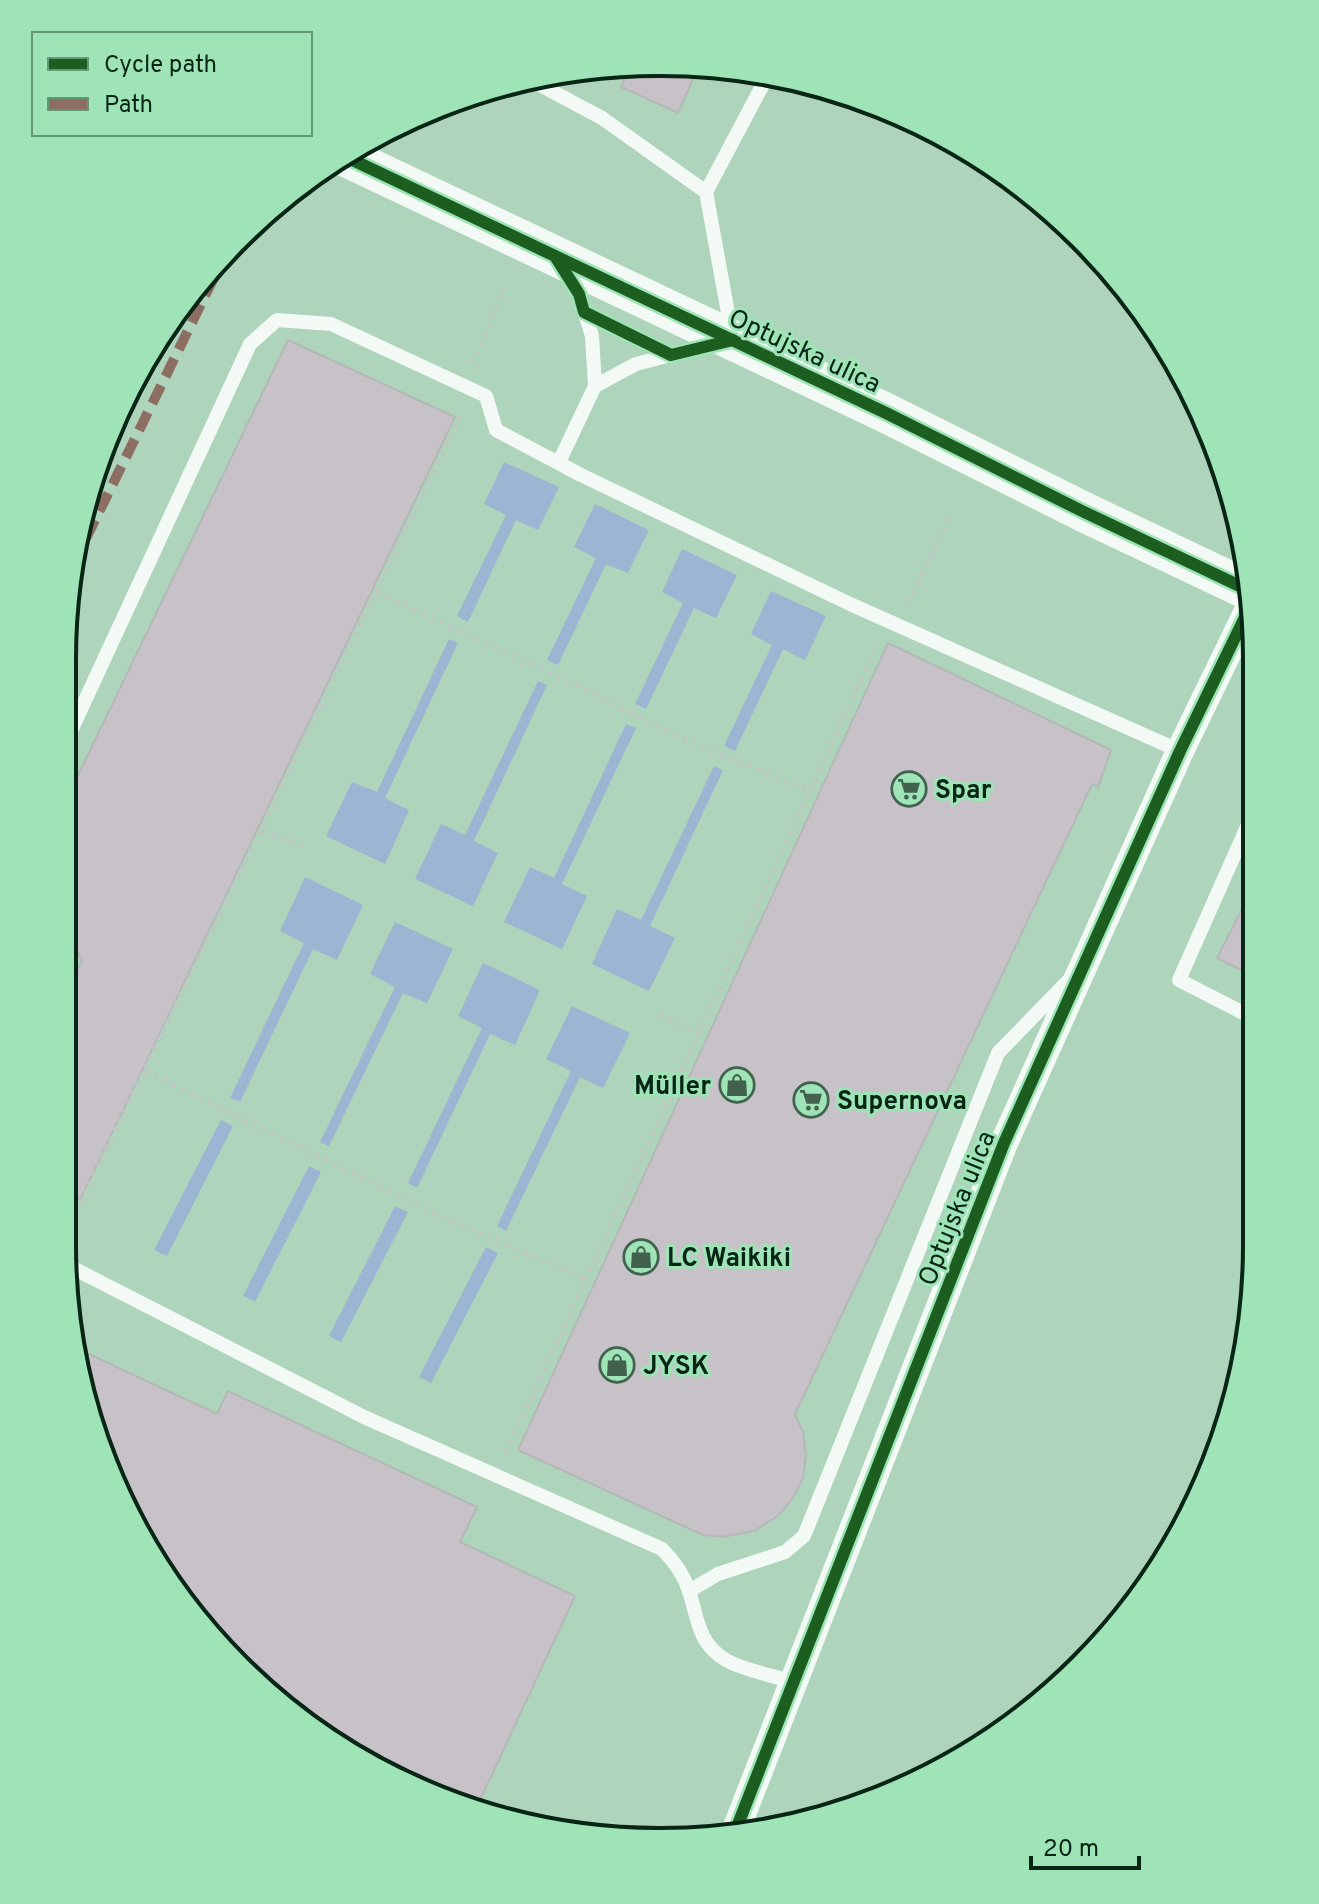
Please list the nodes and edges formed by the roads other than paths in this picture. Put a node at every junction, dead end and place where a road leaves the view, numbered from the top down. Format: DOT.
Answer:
graph roads {
  1 [pos="762,85"];
  2 [pos="545,87"];
  3 [pos="356,161"];
  4 [pos="706,192"];
  5 [pos="553,255"];
  6 [pos="733,340"];
  7 [pos="595,386"];
  8 [pos="559,462"];
  9 [pos="1238,585"];
  10 [pos="1242,623"];
  11 [pos="76,720"];
  12 [pos="1180,751"];
  13 [pos="1243,836"];
  14 [pos="1084,964"];
  15 [pos="1243,1013"];
  16 [pos="77,1270"];
  17 [pos="689,1591"];
  18 [pos="793,1682"];
  19 [pos="739,1823"];
  1 -- 4 [label="lane"];
  2 -- 4 [label="lane"];
  3 -- 5 [label="main road, Optujska ulica"];
  4 -- 6 [label="lane"];
  5 -- 6 [label="main road, Optujska ulica"];
  5 -- 7 [label="lane"];
  6 -- 7 [label="lane"];
  6 -- 9 [label="main road, Optujska ulica"];
  7 -- 8 [label="lane"];
  8 -- 11 [label="lane"];
  8 -- 12 [label="lane"];
  10 -- 12 [label="street, Optujska ulica"];
  12 -- 14 [label="street, Optujska ulica"];
  13 -- 15 [label="lane"];
  14 -- 17 [label="lane"];
  14 -- 18 [label="street, Optujska ulica"];
  16 -- 17 [label="lane"];
  17 -- 18 [label="lane"];
  18 -- 19 [label="street, Optujska ulica"];
}
